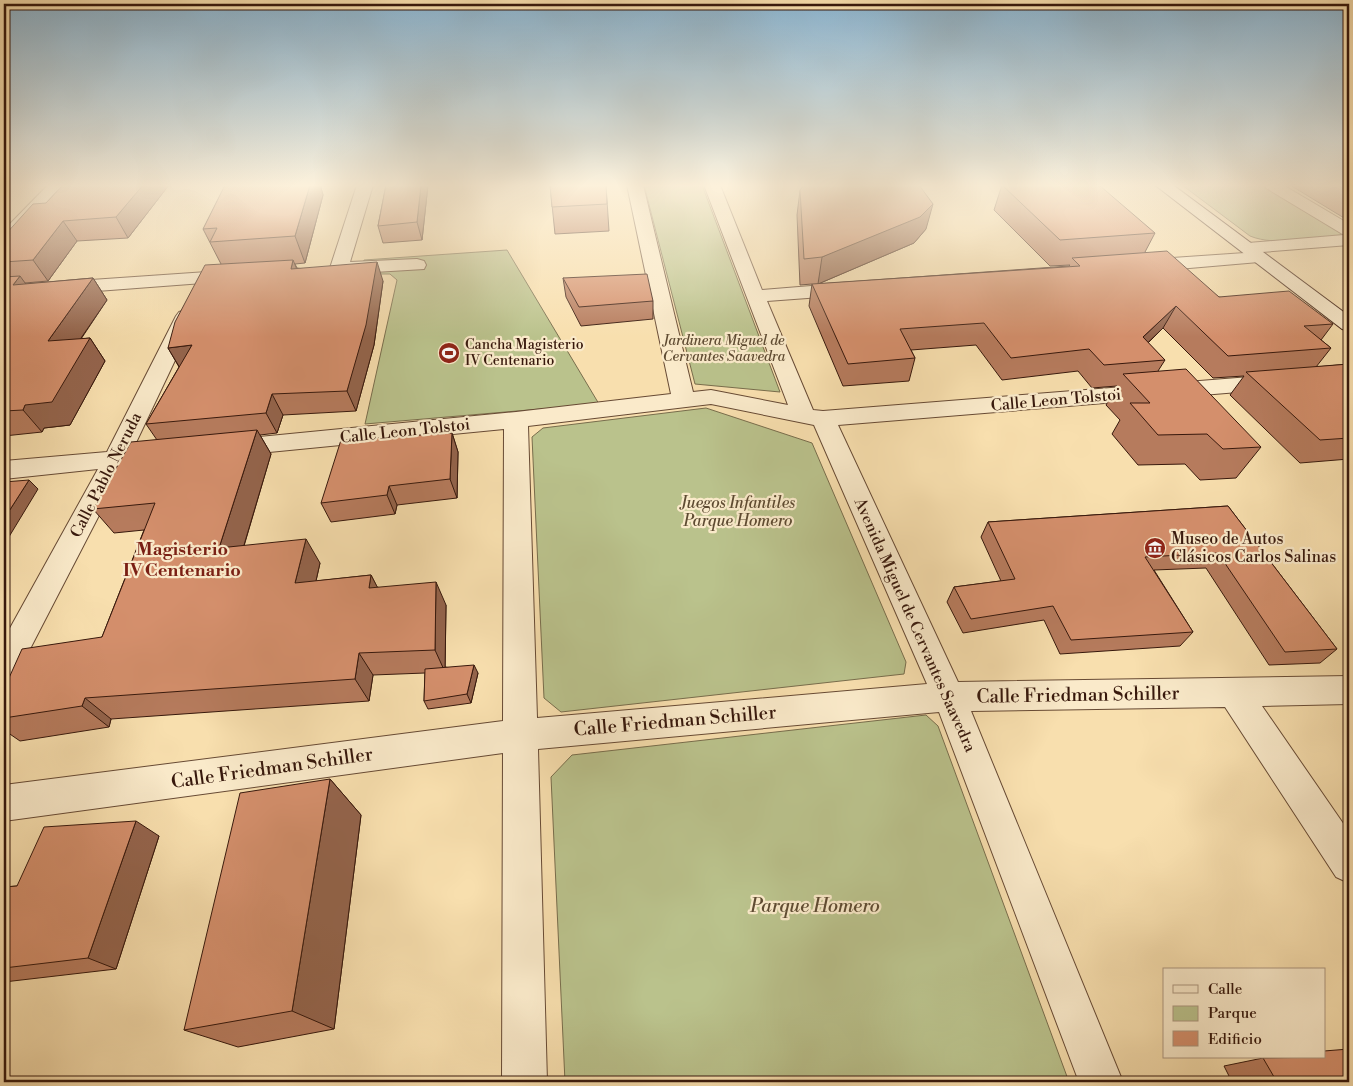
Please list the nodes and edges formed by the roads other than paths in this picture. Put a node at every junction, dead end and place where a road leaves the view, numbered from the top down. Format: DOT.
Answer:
graph roads {
  1 [pos="349,236"];
  2 [pos="647,236"];
  3 [pos="732,236"];
  4 [pos="1230,236"];
  5 [pos="1349,240"];
  6 [pos="1253,253"];
  7 [pos="417,265"];
  8 [pos="339,268"];
  9 [pos="1121,268"];
  10 [pos="320,270"];
  11 [pos="252,275"];
  12 [pos="204,278"];
  13 [pos="864,288"];
  14 [pos="4,292"];
  15 [pos="755,296"];
  16 [pos="1349,325"];
  17 [pos="1349,376"];
  18 [pos="684,400"];
  19 [pos="814,418"];
  20 [pos="516,420"];
  21 [pos="116,459"];
  22 [pos="4,470"];
  23 [pos="4,668"];
  24 [pos="1349,690"];
  25 [pos="1234,692"];
  26 [pos="949,697"];
  27 [pos="520,735"];
  28 [pos="4,803"];
  29 [pos="1349,864"];
  30 [pos="525,1082"];
  31 [pos="1100,1082"];
  1 -- 8 [label="street"];
  2 -- 18 [label="street"];
  3 -- 15 [label="street, Avenida Miguel de Cervantes Saavedra"];
  4 -- 6 [label="street"];
  5 -- 6 [label="street"];
  6 -- 9 [label="street"];
  6 -- 16 [label="street"];
  7 -- 8 [label="street"];
  8 -- 10 [label="street"];
  11 -- 12 [label="street"];
  12 -- 14 [label="street"];
  12 -- 21 [label="street, Calle Pablo Neruda"];
  13 -- 15 [label="street"];
  15 -- 19 [label="street, Avenida Miguel de Cervantes Saavedra"];
  17 -- 19 [label="street, Calle Leon Tolstoi"];
  18 -- 19 [label="street, Calle Leon Tolstoi"];
  18 -- 20 [label="street, Calle Leon Tolstoi"];
  19 -- 26 [label="street, Avenida Miguel de Cervantes Saavedra"];
  20 -- 21 [label="street, Calle Leon Tolstoi"];
  20 -- 27 [label="street"];
  21 -- 22 [label="street, Calle Leon Tolstoi"];
  21 -- 23 [label="street, Calle Pablo Neruda"];
  24 -- 25 [label="street, Calle Friedman Schiller"];
  25 -- 26 [label="street, Calle Friedman Schiller"];
  25 -- 29 [label="street"];
  26 -- 27 [label="street, Calle Friedman Schiller"];
  26 -- 31 [label="street, Avenida Miguel de Cervantes Saavedra"];
  27 -- 28 [label="street, Calle Friedman Schiller"];
  27 -- 30 [label="street"];
}
